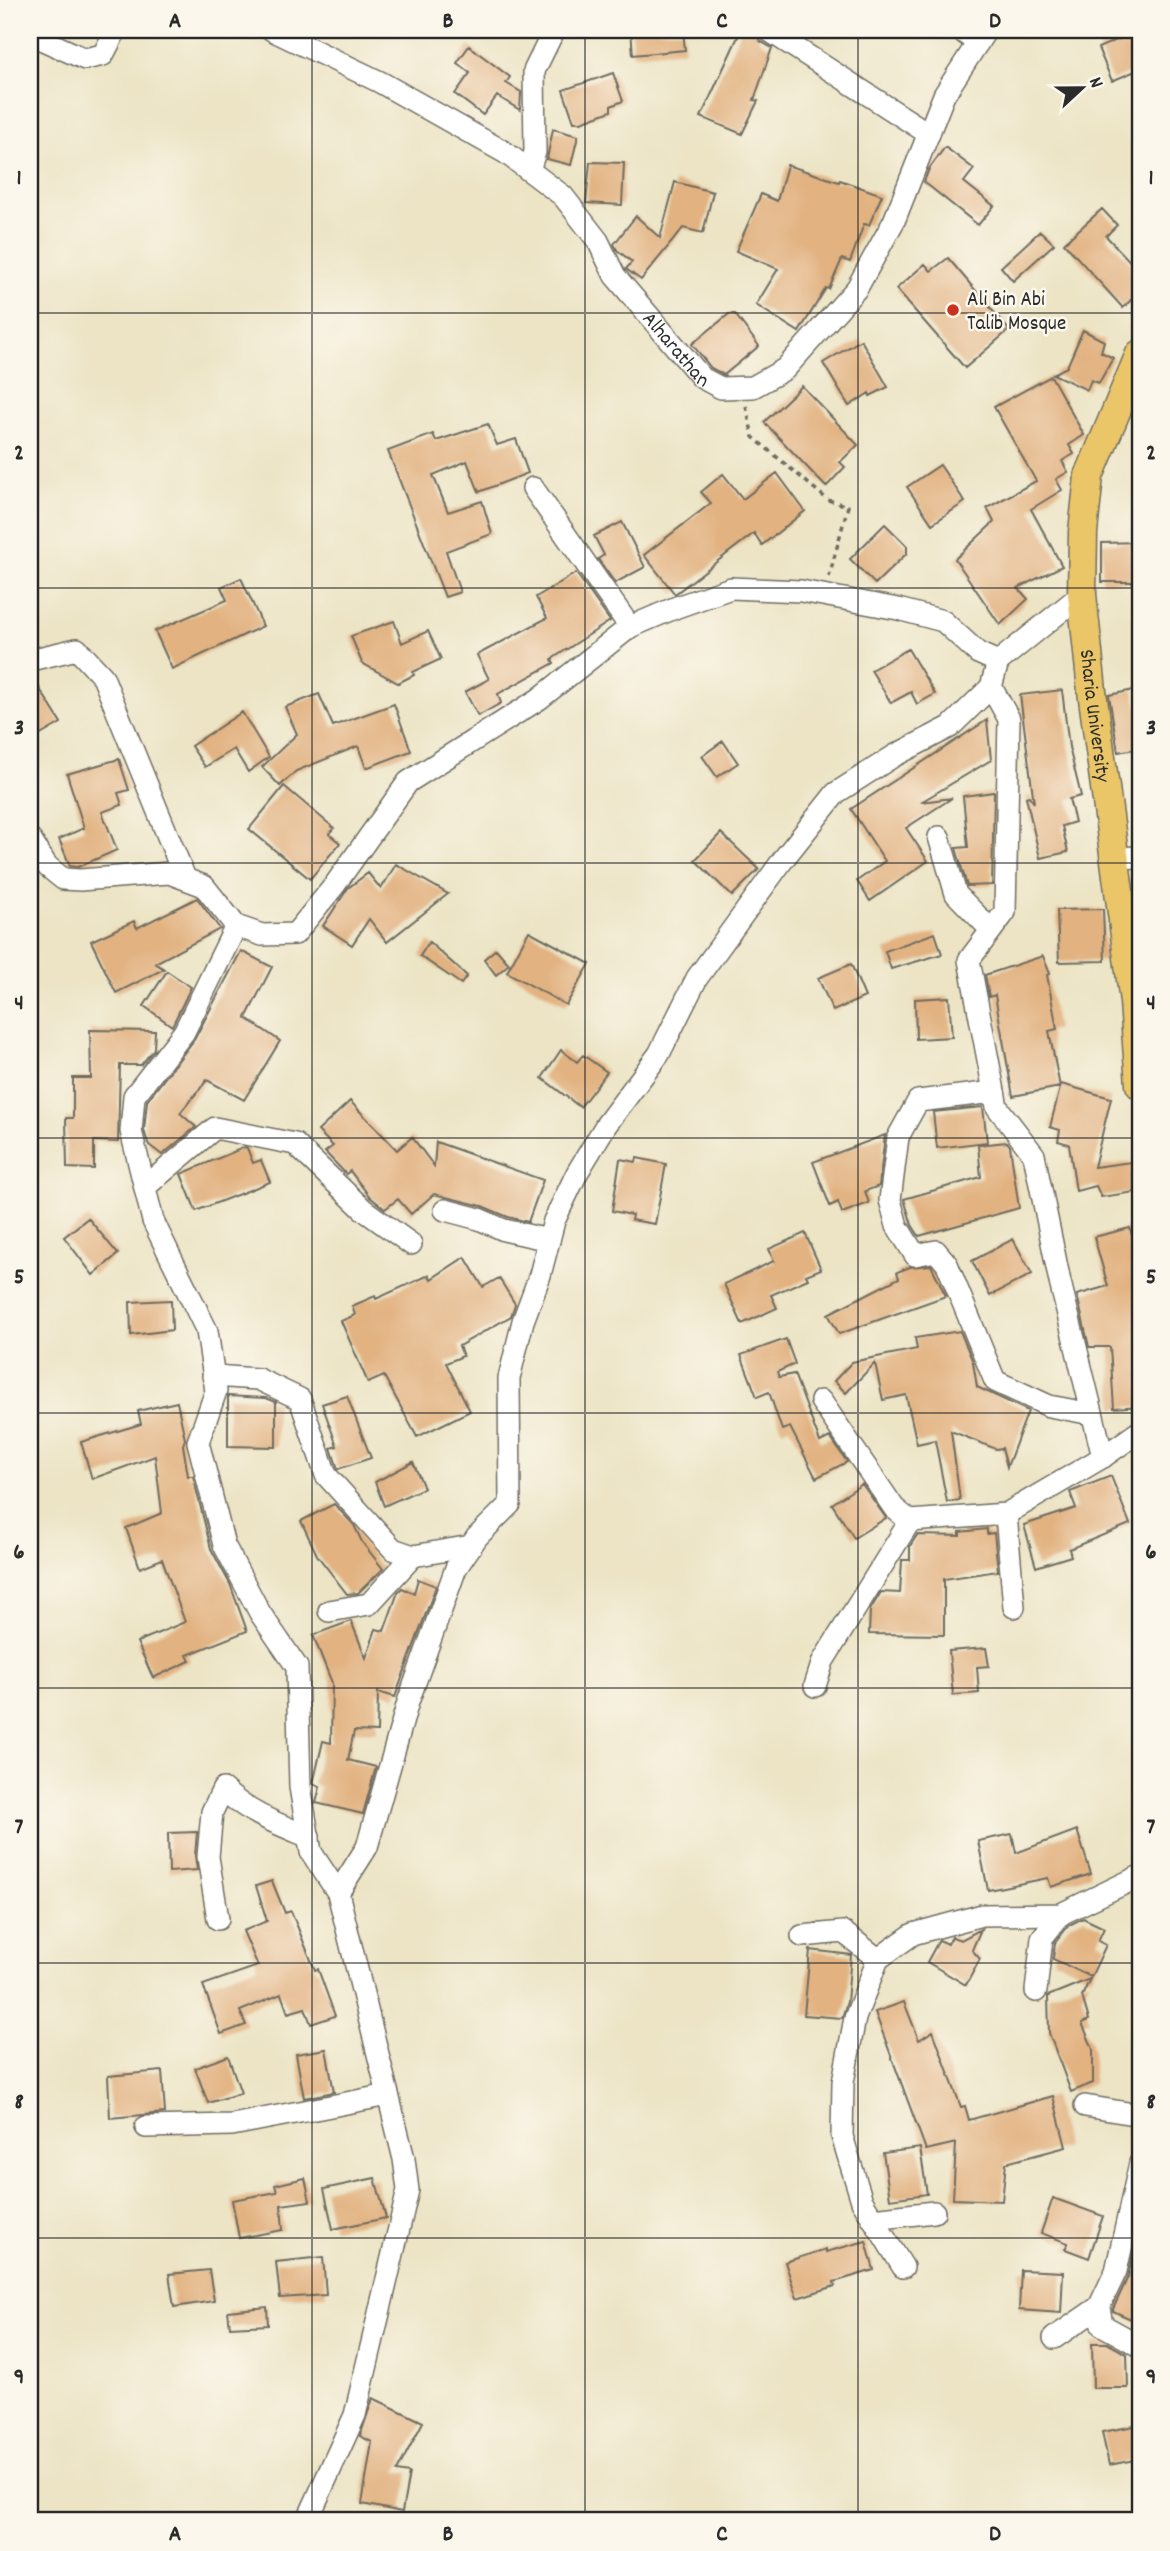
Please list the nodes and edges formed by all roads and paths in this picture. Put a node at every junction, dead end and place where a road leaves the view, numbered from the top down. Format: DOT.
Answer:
graph roads {
  1 [pos="116,30"];
  2 [pos="272,30"];
  3 [pos="554,30"];
  4 [pos="768,30"];
  5 [pos="960,30"];
  6 [pos="30,34"];
  7 [pos="982,36"];
  8 [pos="929,134"];
  9 [pos="529,170"];
  10 [pos="1140,354"];
  11 [pos="742,388"];
  12 [pos="1130,405"];
  13 [pos="533,488"];
  14 [pos="1082,594"];
  15 [pos="824,596"];
  16 [pos="630,627"];
  17 [pos="30,660"];
  18 [pos="998,662"];
  19 [pos="991,687"];
  20 [pos="939,837"];
  21 [pos="30,839"];
  22 [pos="1127,858"];
  23 [pos="185,878"];
  24 [pos="236,926"];
  25 [pos="991,930"];
  26 [pos="1140,1085"];
  27 [pos="994,1092"];
  28 [pos="145,1186"];
  29 [pos="446,1210"];
  30 [pos="549,1240"];
  31 [pos="411,1244"];
  32 [pos="214,1376"];
  33 [pos="821,1401"];
  34 [pos="1092,1414"];
  35 [pos="1140,1432"];
  36 [pos="1102,1457"];
  37 [pos="1006,1514"];
  38 [pos="910,1521"];
  39 [pos="471,1546"];
  40 [pos="413,1556"];
  41 [pos="1014,1607"];
  42 [pos="329,1611"];
  43 [pos="815,1686"];
  44 [pos="309,1837"];
  45 [pos="1140,1876"];
  46 [pos="338,1893"];
  47 [pos="1061,1914"];
  48 [pos="218,1919"];
  49 [pos="802,1936"];
  50 [pos="878,1959"];
  51 [pos="1036,1991"];
  52 [pos="388,2095"];
  53 [pos="1085,2106"];
  54 [pos="1140,2115"];
  55 [pos="146,2127"];
  56 [pos="1140,2163"];
  57 [pos="934,2212"];
  58 [pos="873,2219"];
  59 [pos="903,2267"];
  60 [pos="1099,2307"];
  61 [pos="1054,2339"];
  62 [pos="1140,2346"];
  63 [pos="307,2521"];
  1 -- 6 [label="street"];
  2 -- 9 [label="street, Alharathan"];
  3 -- 9 [label="street"];
  4 -- 8 [label="street"];
  5 -- 7 [label="street"];
  7 -- 8 [label="street, Alharathan"];
  8 -- 11 [label="street, Alharathan"];
  9 -- 11 [label="street, Alharathan"];
  10 -- 12 [label="main road, Sharia University"];
  11 -- 15 [label="path"];
  12 -- 14 [label="main road, Sharia University"];
  13 -- 16 [label="street"];
  14 -- 18 [label="street"];
  14 -- 22 [label="main road, Sharia University"];
  15 -- 16 [label="street"];
  15 -- 18 [label="street"];
  16 -- 24 [label="street"];
  17 -- 23 [label="street"];
  18 -- 19 [label="street"];
  19 -- 25 [label="street"];
  19 -- 30 [label="street"];
  20 -- 25 [label="street"];
  21 -- 23 [label="street"];
  22 -- 26 [label="main road, Sharia University"];
  23 -- 24 [label="street"];
  24 -- 28 [label="street"];
  25 -- 27 [label="street"];
  27 -- 34 [label="street"];
  27 -- 34 [label="street"];
  28 -- 31 [label="street"];
  28 -- 32 [label="street"];
  29 -- 30 [label="street"];
  30 -- 39 [label="street"];
  32 -- 40 [label="street"];
  32 -- 44 [label="street"];
  33 -- 38 [label="street"];
  34 -- 36 [label="street"];
  35 -- 36 [label="street"];
  36 -- 37 [label="street"];
  37 -- 38 [label="street"];
  37 -- 41 [label="street"];
  38 -- 43 [label="street"];
  39 -- 40 [label="street"];
  39 -- 46 [label="street"];
  40 -- 42 [label="street"];
  44 -- 46 [label="street"];
  44 -- 48 [label="street"];
  45 -- 47 [label="street"];
  46 -- 52 [label="street"];
  47 -- 50 [label="street"];
  47 -- 51 [label="street"];
  49 -- 50 [label="street"];
  50 -- 58 [label="street"];
  52 -- 55 [label="street"];
  52 -- 63 [label="street"];
  53 -- 54 [label="street"];
  56 -- 60 [label="street"];
  57 -- 58 [label="street"];
  58 -- 59 [label="street"];
  60 -- 61 [label="street"];
  60 -- 62 [label="street"];
}
